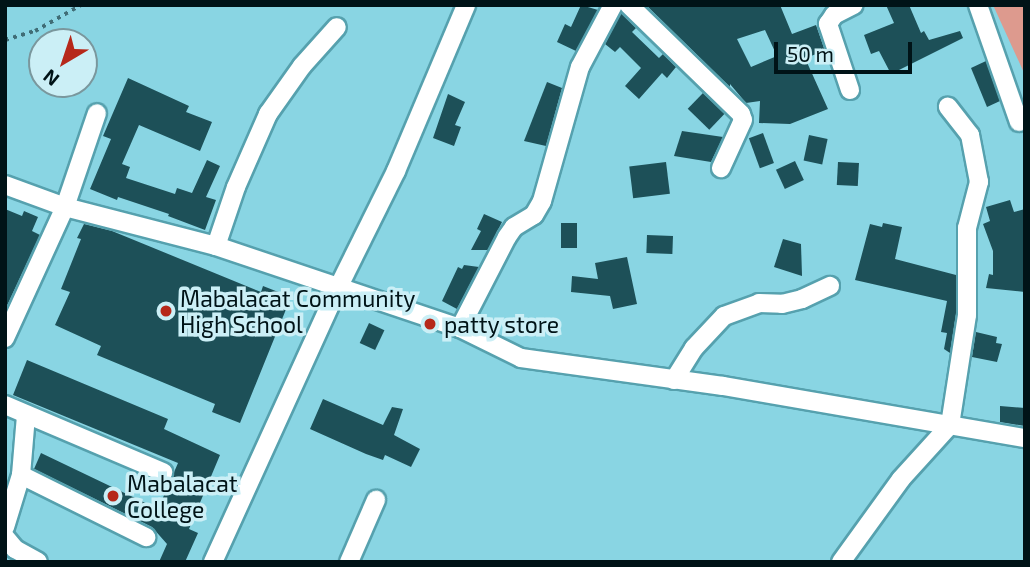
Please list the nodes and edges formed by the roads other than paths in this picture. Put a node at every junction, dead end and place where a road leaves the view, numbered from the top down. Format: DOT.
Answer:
graph roads {
  1 [pos="466,5"];
  2 [pos="613,5"];
  3 [pos="629,5"];
  4 [pos="854,5"];
  5 [pos="978,5"];
  6 [pos="337,27"];
  7 [pos="850,90"];
  8 [pos="948,107"];
  9 [pos="97,113"];
  10 [pos="1019,122"];
  11 [pos="721,168"];
  12 [pos="5,185"];
  13 [pos="65,207"];
  14 [pos="216,246"];
  15 [pos="830,286"];
  16 [pos="338,288"];
  17 [pos="460,328"];
  18 [pos="5,338"];
  19 [pos="674,380"];
  20 [pos="5,405"];
  21 [pos="26,415"];
  22 [pos="950,425"];
  23 [pos="1025,438"];
  24 [pos="163,472"];
  25 [pos="20,475"];
  26 [pos="376,500"];
  27 [pos="5,527"];
  28 [pos="5,537"];
  29 [pos="146,537"];
  30 [pos="38,562"];
  31 [pos="213,562"];
  32 [pos="349,562"];
  33 [pos="841,562"];
  1 -- 16 [label="street"];
  2 -- 17 [label="street"];
  3 -- 11 [label="street"];
  4 -- 7 [label="street"];
  5 -- 10 [label="street"];
  6 -- 14 [label="street"];
  8 -- 22 [label="street"];
  9 -- 13 [label="street"];
  12 -- 13 [label="street"];
  13 -- 14 [label="street"];
  13 -- 18 [label="street"];
  14 -- 16 [label="street"];
  15 -- 19 [label="street"];
  16 -- 17 [label="street"];
  16 -- 31 [label="street"];
  17 -- 19 [label="street"];
  19 -- 22 [label="street"];
  20 -- 21 [label="street"];
  21 -- 24 [label="street"];
  21 -- 25 [label="street"];
  22 -- 23 [label="street"];
  22 -- 33 [label="street"];
  25 -- 27 [label="street"];
  25 -- 29 [label="street"];
  26 -- 32 [label="street"];
  28 -- 30 [label="street"];
}
